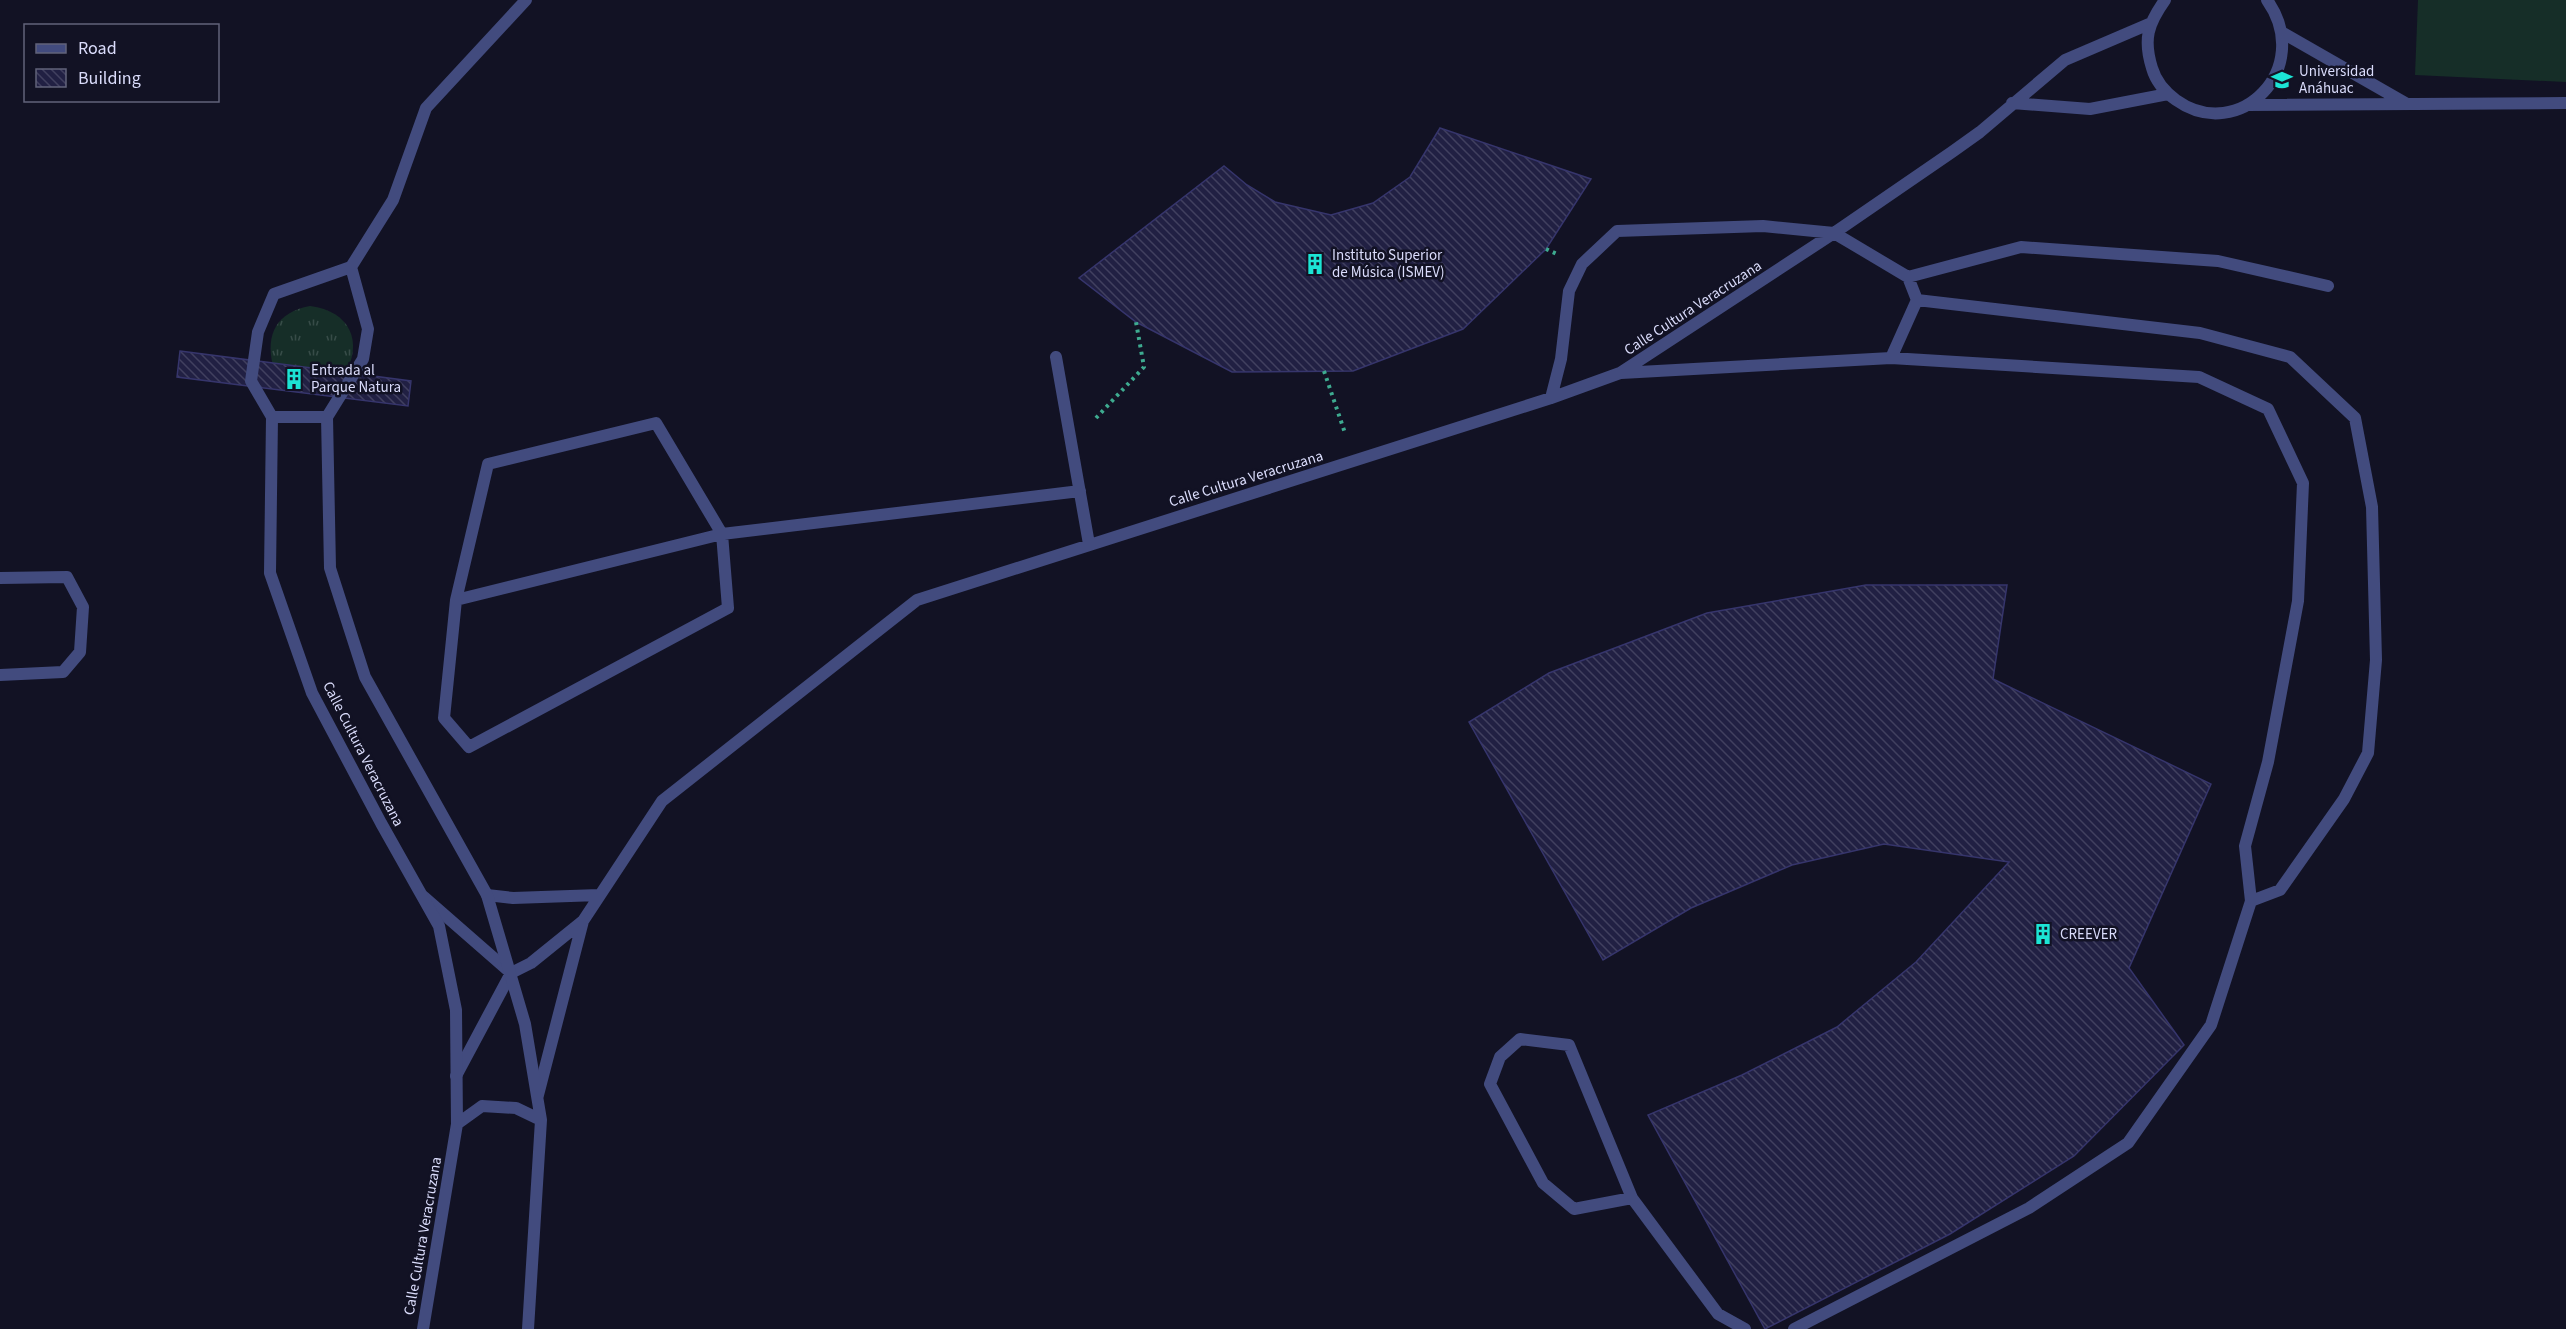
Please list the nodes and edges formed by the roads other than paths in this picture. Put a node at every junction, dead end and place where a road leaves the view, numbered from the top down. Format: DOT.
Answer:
graph roads {
  1 [pos="526,0"];
  2 [pos="2165,0"];
  3 [pos="2266,0"];
  4 [pos="2149,24"];
  5 [pos="2283,33"];
  6 [pos="2168,94"];
  7 [pos="2012,103"];
  8 [pos="2566,103"];
  9 [pos="2247,105"];
  10 [pos="2408,105"];
  11 [pos="1834,233"];
  12 [pos="351,267"];
  13 [pos="1908,277"];
  14 [pos="2328,286"];
  15 [pos="1917,300"];
  16 [pos="1056,357"];
  17 [pos="1891,358"];
  18 [pos="1620,373"];
  19 [pos="1551,398"];
  20 [pos="272,417"];
  21 [pos="327,417"];
  22 [pos="1080,491"];
  23 [pos="722,534"];
  24 [pos="1089,544"];
  25 [pos="0,578"];
  26 [pos="456,600"];
  27 [pos="0,675"];
  28 [pos="421,894"];
  29 [pos="487,895"];
  30 [pos="599,895"];
  31 [pos="2251,901"];
  32 [pos="583,921"];
  33 [pos="511,973"];
  34 [pos="456,1076"];
  35 [pos="538,1095"];
  36 [pos="541,1120"];
  37 [pos="457,1124"];
  38 [pos="1632,1198"];
  39 [pos="423,1329"];
  40 [pos="528,1329"];
  41 [pos="1746,1329"];
  42 [pos="1794,1329"];
  1 -- 12 [label="street"];
  2 -- 4 [label="street"];
  3 -- 5 [label="street"];
  4 -- 6 [label="street"];
  4 -- 7 [label="street, Calle Cultura Veracruzana"];
  5 -- 9 [label="street"];
  5 -- 10 [label="street"];
  6 -- 7 [label="street"];
  6 -- 9 [label="street"];
  7 -- 11 [label="street, Calle Cultura Veracruzana"];
  8 -- 10 [label="street"];
  9 -- 10 [label="street"];
  11 -- 13 [label="street"];
  11 -- 18 [label="street, Calle Cultura Veracruzana"];
  11 -- 19 [label="street"];
  12 -- 20 [label="street"];
  12 -- 21 [label="street"];
  13 -- 14 [label="street"];
  13 -- 15 [label="street"];
  15 -- 17 [label="street"];
  15 -- 31 [label="street"];
  16 -- 22 [label="street"];
  17 -- 18 [label="street"];
  17 -- 31 [label="street"];
  18 -- 19 [label="street, Calle Cultura Veracruzana"];
  19 -- 24 [label="street, Calle Cultura Veracruzana"];
  20 -- 21 [label="street"];
  20 -- 28 [label="street, Calle Cultura Veracruzana"];
  21 -- 29 [label="street"];
  22 -- 23 [label="street"];
  22 -- 24 [label="street"];
  23 -- 26 [label="street"];
  23 -- 26 [label="street"];
  23 -- 26 [label="street"];
  24 -- 30 [label="street, Calle Cultura Veracruzana"];
  25 -- 27 [label="street"];
  28 -- 33 [label="street"];
  28 -- 34 [label="street, Calle Cultura Veracruzana"];
  29 -- 30 [label="street"];
  29 -- 33 [label="street"];
  30 -- 32 [label="street, Calle Cultura Veracruzana"];
  31 -- 42 [label="street"];
  32 -- 33 [label="street"];
  32 -- 35 [label="street"];
  33 -- 34 [label="street"];
  33 -- 35 [label="street"];
  34 -- 37 [label="street, Calle Cultura Veracruzana"];
  35 -- 36 [label="street"];
  36 -- 37 [label="street"];
  36 -- 40 [label="street"];
  37 -- 39 [label="street, Calle Cultura Veracruzana"];
  38 -- 38 [label="street"];
  38 -- 41 [label="street"];
}
